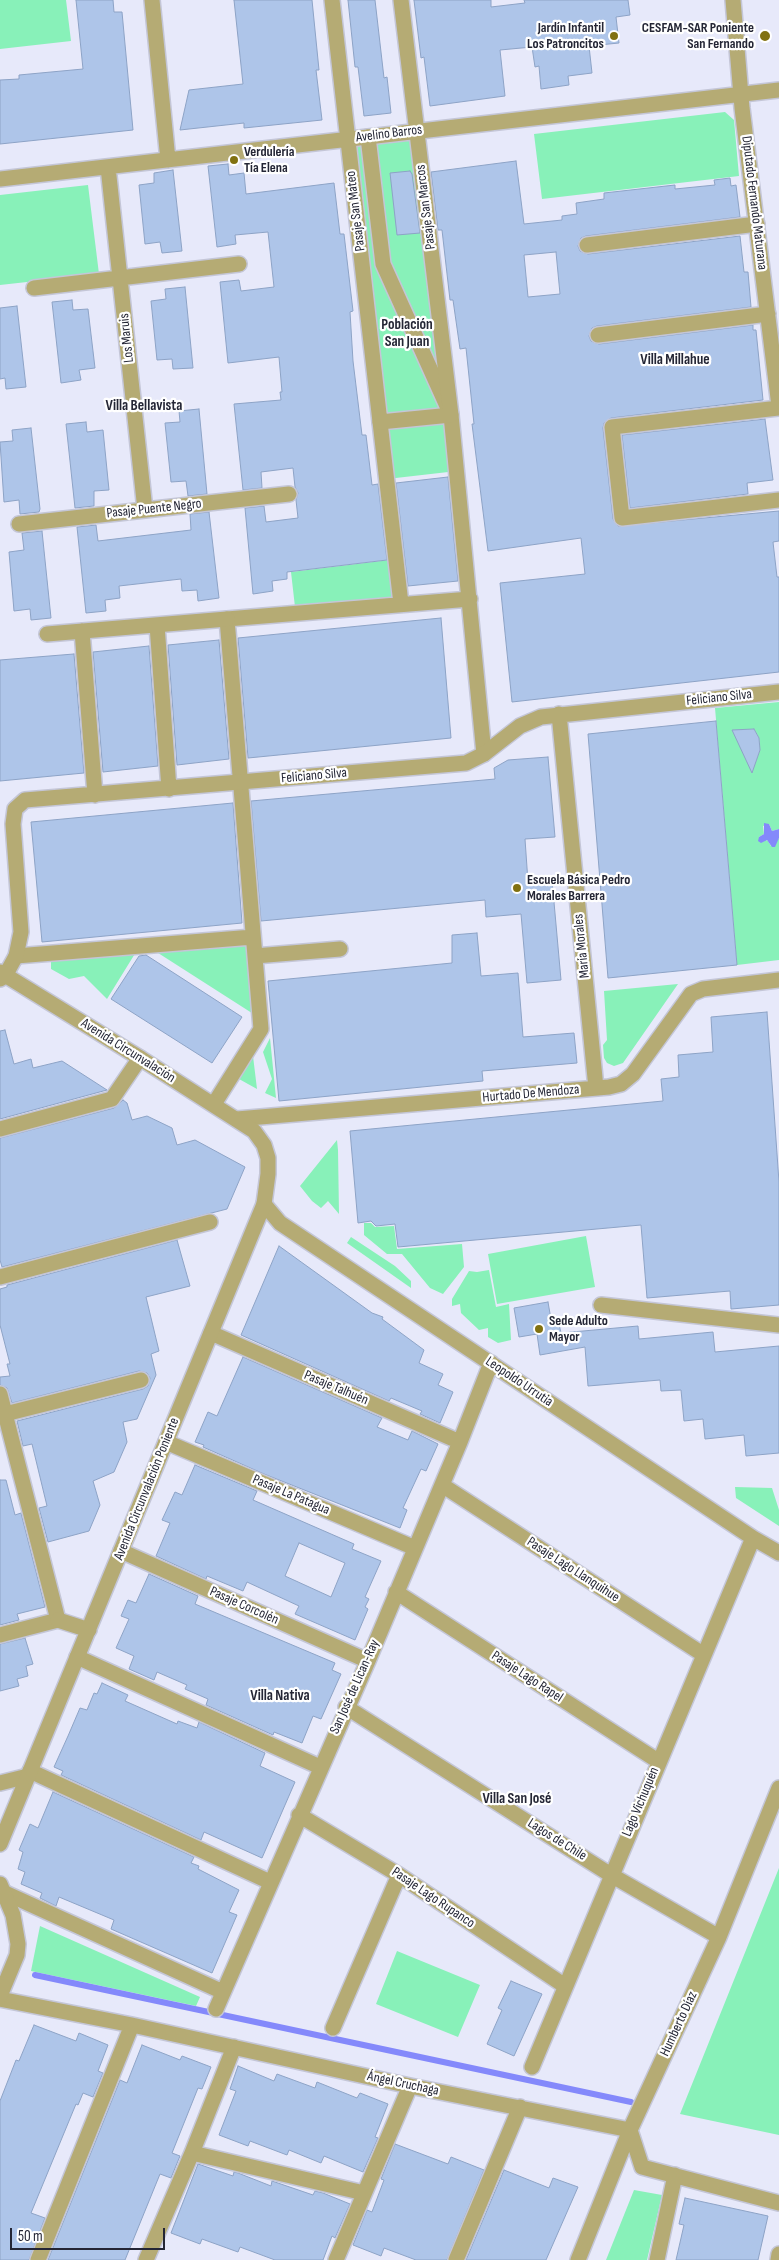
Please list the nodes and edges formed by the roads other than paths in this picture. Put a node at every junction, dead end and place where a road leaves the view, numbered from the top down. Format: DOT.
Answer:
graph roads {
  1 [pos="152,0"];
  2 [pos="332,0"];
  3 [pos="401,0"];
  4 [pos="733,0"];
  5 [pos="779,90"];
  6 [pos="741,94"];
  7 [pos="417,131"];
  8 [pos="368,137"];
  9 [pos="348,139"];
  10 [pos="168,160"];
  11 [pos="108,167"];
  12 [pos="0,179"];
  13 [pos="757,224"];
  14 [pos="587,245"];
  15 [pos="239,264"];
  16 [pos="120,278"];
  17 [pos="34,288"];
  18 [pos="768,314"];
  19 [pos="598,335"];
  20 [pos="779,407"];
  21 [pos="451,415"];
  22 [pos="380,422"];
  23 [pos="290,494"];
  24 [pos="779,500"];
  25 [pos="145,510"];
  26 [pos="19,524"];
  27 [pos="470,599"];
  28 [pos="401,604"];
  29 [pos="227,619"];
  30 [pos="157,625"];
  31 [pos="82,631"];
  32 [pos="47,634"];
  33 [pos="779,692"];
  34 [pos="558,714"];
  35 [pos="484,754"];
  36 [pos="240,782"];
  37 [pos="169,789"];
  38 [pos="95,795"];
  39 [pos="253,937"];
  40 [pos="340,949"];
  41 [pos="16,956"];
  42 [pos="255,956"];
  43 [pos="2,976"];
  44 [pos="779,980"];
  45 [pos="140,1058"];
  46 [pos="596,1088"];
  47 [pos="214,1104"];
  48 [pos="237,1119"];
  49 [pos="0,1129"];
  50 [pos="254,1131"];
  51 [pos="264,1204"];
  52 [pos="210,1222"];
  53 [pos="0,1277"];
  54 [pos="601,1305"];
  55 [pos="779,1325"];
  56 [pos="211,1333"];
  57 [pos="491,1363"];
  58 [pos="141,1380"];
  59 [pos="0,1394"];
  60 [pos="5,1414"];
  61 [pos="166,1442"];
  62 [pos="460,1442"];
  63 [pos="442,1485"];
  64 [pos="753,1538"];
  65 [pos="415,1548"];
  66 [pos="121,1551"];
  67 [pos="779,1553"];
  68 [pos="396,1592"];
  69 [pos="58,1620"];
  70 [pos="88,1630"];
  71 [pos="0,1635"];
  72 [pos="704,1655"];
  73 [pos="77,1657"];
  74 [pos="368,1660"];
  75 [pos="346,1707"];
  76 [pos="658,1762"];
  77 [pos="320,1768"];
  78 [pos="29,1774"];
  79 [pos="0,1783"];
  80 [pos="779,1788"];
  81 [pos="299,1815"];
  82 [pos="0,1844"];
  83 [pos="399,1875"];
  84 [pos="611,1875"];
  85 [pos="270,1882"];
  86 [pos="2,1888"];
  87 [pos="719,1937"];
  88 [pos="565,1986"];
  89 [pos="223,1992"];
  90 [pos="0,1998"];
  91 [pos="216,2009"];
  92 [pos="132,2025"];
  93 [pos="334,2028"];
  94 [pos="234,2047"];
  95 [pos="532,2067"];
  96 [pos="410,2086"];
  97 [pos="520,2107"];
  98 [pos="630,2130"];
  99 [pos="192,2153"];
  100 [pos="675,2176"];
  101 [pos="364,2193"];
  102 [pos="779,2203"];
  103 [pos="779,2254"];
  104 [pos="38,2260"];
  105 [pos="146,2260"];
  106 [pos="336,2260"];
  107 [pos="456,2260"];
  108 [pos="578,2260"];
  109 [pos="657,2260"];
  110 [pos="778,2260"];
  1 -- 10 [label="street"];
  2 -- 9 [label="street, Pasaje San Mateo"];
  3 -- 7 [label="street, Pasaje San Marcos"];
  4 -- 6 [label="street, Diputado Fernando Maturana"];
  5 -- 6 [label="street, Avelino Barros"];
  6 -- 7 [label="street, Avelino Barros"];
  6 -- 13 [label="street, Diputado Fernando Maturana"];
  7 -- 8 [label="street, Avelino Barros"];
  7 -- 21 [label="street, Pasaje San Marcos"];
  8 -- 9 [label="street, Avelino Barros"];
  8 -- 21 [label="street"];
  9 -- 10 [label="street, Avelino Barros"];
  9 -- 22 [label="street, Pasaje San Mateo"];
  10 -- 11 [label="street, Avelino Barros"];
  11 -- 12 [label="street, Avelino Barros"];
  11 -- 16 [label="street, Los Maruis"];
  13 -- 14 [label="street"];
  13 -- 18 [label="street, Diputado Fernando Maturana"];
  15 -- 16 [label="street"];
  16 -- 17 [label="street"];
  16 -- 25 [label="street, Los Maruis"];
  18 -- 19 [label="street"];
  18 -- 20 [label="street, Diputado Fernando Maturana"];
  20 -- 24 [label="street"];
  21 -- 22 [label="street"];
  21 -- 27 [label="street, Pasaje San Marcos"];
  22 -- 28 [label="street, Pasaje San Mateo"];
  23 -- 25 [label="street, Pasaje Puente Negro"];
  25 -- 26 [label="street, Pasaje Puente Negro"];
  27 -- 28 [label="street"];
  27 -- 35 [label="street, Pasaje San Marcos"];
  28 -- 29 [label="street"];
  29 -- 30 [label="street"];
  29 -- 36 [label="street"];
  30 -- 31 [label="street"];
  30 -- 37 [label="street"];
  31 -- 32 [label="street"];
  31 -- 38 [label="street"];
  33 -- 34 [label="street, Feliciano Silva"];
  34 -- 35 [label="street, Feliciano Silva"];
  34 -- 46 [label="street, María Morales"];
  35 -- 36 [label="street, Feliciano Silva"];
  36 -- 37 [label="street, Feliciano Silva"];
  36 -- 39 [label="street"];
  37 -- 38 [label="street, Feliciano Silva"];
  38 -- 41 [label="street, Feliciano Silva"];
  39 -- 41 [label="street"];
  39 -- 42 [label="street"];
  40 -- 42 [label="street"];
  41 -- 43 [label="street, Feliciano Silva"];
  42 -- 47 [label="street"];
  43 -- 45 [label="street, Avenida Circunvalación"];
  44 -- 46 [label="street, Hurtado De Mendoza"];
  45 -- 47 [label="street, Avenida Circunvalación"];
  45 -- 49 [label="street"];
  46 -- 48 [label="street, Hurtado De Mendoza"];
  47 -- 48 [label="street, Avenida Circunvalación"];
  48 -- 50 [label="street, Avenida Circunvalación"];
  50 -- 51 [label="street, Avenida Circunvalación Poniente"];
  51 -- 56 [label="street, Avenida Circunvalación Poniente"];
  51 -- 57 [label="street, Leopoldo Urrutia"];
  52 -- 53 [label="street"];
  54 -- 55 [label="street"];
  56 -- 61 [label="street, Avenida Circunvalación Poniente"];
  56 -- 62 [label="street, Pasaje Talhuén"];
  57 -- 62 [label="street, San José de Lican-Ray"];
  57 -- 64 [label="street, Leopoldo Urrutia"];
  58 -- 60 [label="street"];
  59 -- 60 [label="street"];
  60 -- 69 [label="street"];
  61 -- 65 [label="street, Pasaje La Patagua"];
  61 -- 66 [label="street, Avenida Circunvalación Poniente"];
  62 -- 63 [label="street, San José de Lican-Ray"];
  63 -- 65 [label="street, San José de Lican-Ray"];
  63 -- 72 [label="street, Pasaje Lago Llanquihue"];
  64 -- 67 [label="street, Leopoldo Urrutia"];
  64 -- 72 [label="street, Lago Vichuquén"];
  65 -- 68 [label="street, San José de Lican-Ray"];
  66 -- 70 [label="street, Avenida Circunvalación Poniente"];
  66 -- 74 [label="street, Pasaje Corcolén"];
  68 -- 74 [label="street, San José de Lican-Ray"];
  68 -- 76 [label="street, Pasaje Lago Rapel"];
  69 -- 70 [label="street"];
  69 -- 71 [label="street"];
  70 -- 73 [label="street, Avenida Circunvalación Poniente"];
  72 -- 76 [label="street, Lago Vichuquén"];
  73 -- 77 [label="street"];
  73 -- 78 [label="street, Avenida Circunvalación Poniente"];
  74 -- 75 [label="street, San José de Lican-Ray"];
  75 -- 77 [label="street, San José de Lican-Ray"];
  75 -- 84 [label="street, Lagos de Chile"];
  76 -- 84 [label="street, Lago Vichuquén"];
  77 -- 81 [label="street, San José de Lican-Ray"];
  78 -- 79 [label="street"];
  78 -- 82 [label="street, Avenida Circunvalación Poniente"];
  78 -- 85 [label="street"];
  80 -- 87 [label="street, Humberto Díaz"];
  81 -- 83 [label="street, Pasaje Lago Rupanco"];
  81 -- 85 [label="street, San José de Lican-Ray"];
  83 -- 88 [label="street, Pasaje Lago Rupanco"];
  83 -- 93 [label="street"];
  84 -- 87 [label="street, Lagos de Chile"];
  84 -- 88 [label="street, Lago Vichuquén"];
  85 -- 89 [label="street, San José de Lican-Ray"];
  86 -- 89 [label="street"];
  86 -- 90 [label="street"];
  87 -- 98 [label="street, Humberto Díaz"];
  88 -- 95 [label="street, Lago Vichuquén"];
  89 -- 91 [label="street, San José de Lican-Ray"];
  90 -- 92 [label="street, Ángel Cruchaga"];
  92 -- 94 [label="street, Ángel Cruchaga"];
  92 -- 104 [label="street"];
  94 -- 96 [label="street, Ángel Cruchaga"];
  94 -- 99 [label="street"];
  96 -- 97 [label="street, Ángel Cruchaga"];
  96 -- 101 [label="street"];
  97 -- 98 [label="street, Ángel Cruchaga"];
  97 -- 107 [label="street"];
  98 -- 100 [label="street"];
  98 -- 108 [label="street, Humberto Díaz"];
  99 -- 101 [label="street"];
  99 -- 105 [label="street"];
  100 -- 102 [label="street"];
  100 -- 109 [label="street"];
  101 -- 106 [label="street"];
  103 -- 110 [label="street"];
}
